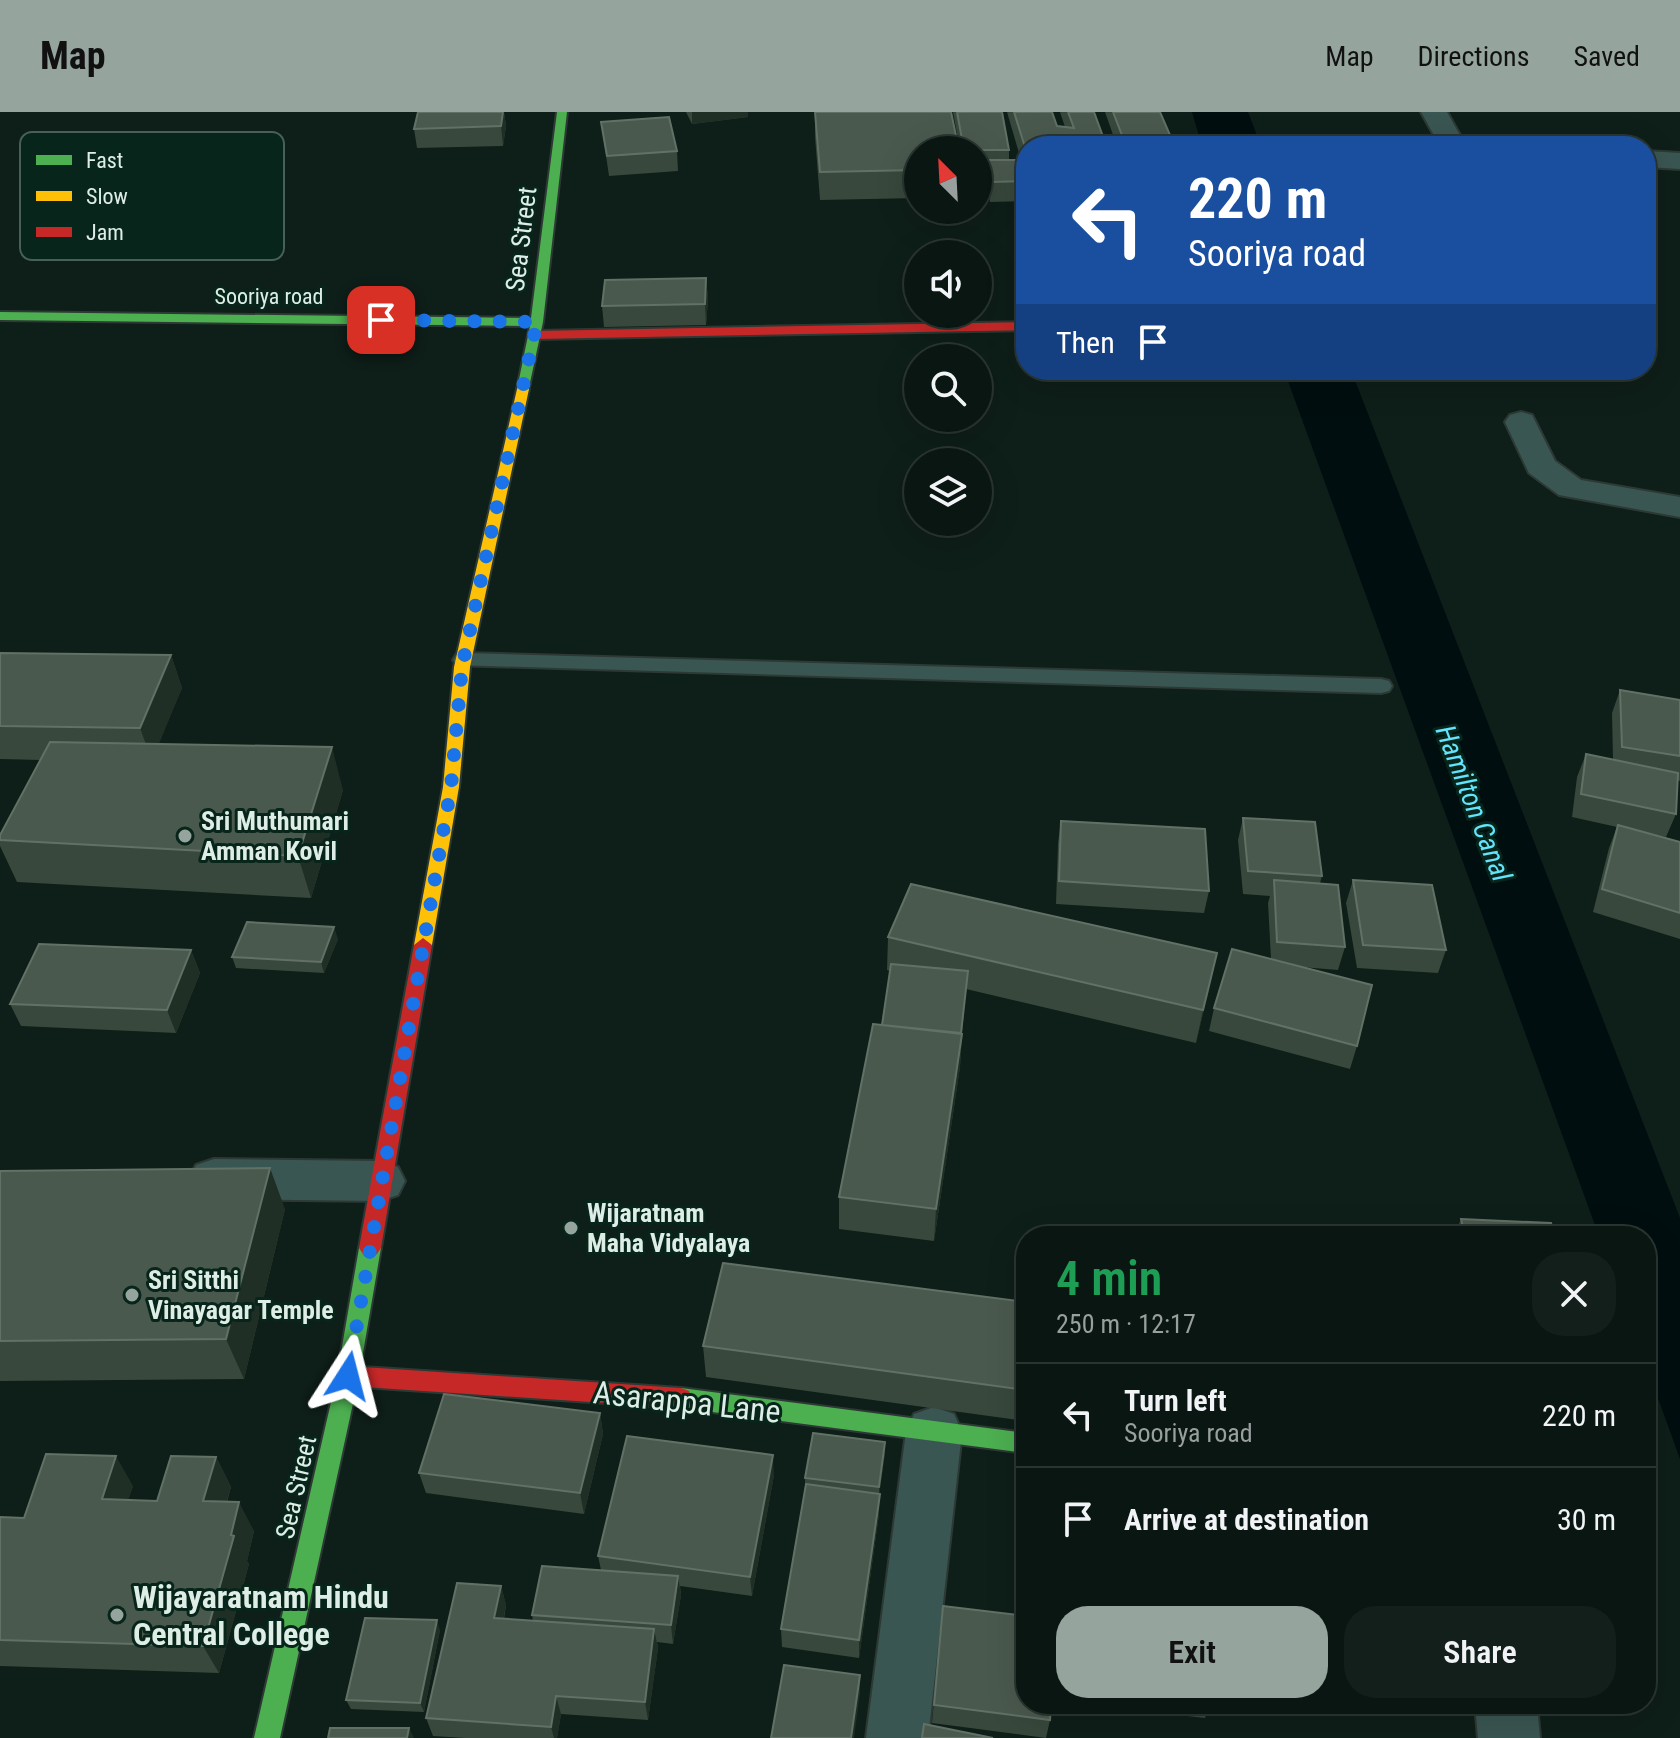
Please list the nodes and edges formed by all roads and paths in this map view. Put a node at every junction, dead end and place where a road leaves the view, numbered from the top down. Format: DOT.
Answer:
graph roads {
  1 [pos="562,112"];
  2 [pos="1434,112"];
  3 [pos="1447,136"];
  4 [pos="1656,160"];
  5 [pos="1680,161"];
  6 [pos="0,316"];
  7 [pos="1016,326"];
  8 [pos="536,328"];
  9 [pos="1521,422"];
  10 [pos="1680,507"];
  11 [pos="464,660"];
  12 [pos="1381,686"];
  13 [pos="174,1179"];
  14 [pos="380,1181"];
  15 [pos="348,1376"];
  16 [pos="934,1432"];
  17 [pos="1016,1442"];
  18 [pos="1507,1714"];
  19 [pos="267,1738"];
  20 [pos="897,1738"];
  21 [pos="1509,1738"];
  1 -- 8 [label="street, Sea Street"];
  2 -- 3 [label="street"];
  4 -- 5 [label="street"];
  6 -- 8 [label="street, Sooriya road"];
  7 -- 8 [label="street, Sooriya road"];
  8 -- 11 [label="street, Sea Street"];
  9 -- 10 [label="street"];
  11 -- 12 [label="lane"];
  11 -- 14 [label="street, Sea Street"];
  13 -- 14 [label="street"];
  14 -- 15 [label="street, Sea Street"];
  15 -- 16 [label="street, Asarappa Lane"];
  15 -- 19 [label="street, Sea Street"];
  16 -- 17 [label="street, Asarappa Lane"];
  16 -- 20 [label="street"];
  18 -- 21 [label="street"];
}
